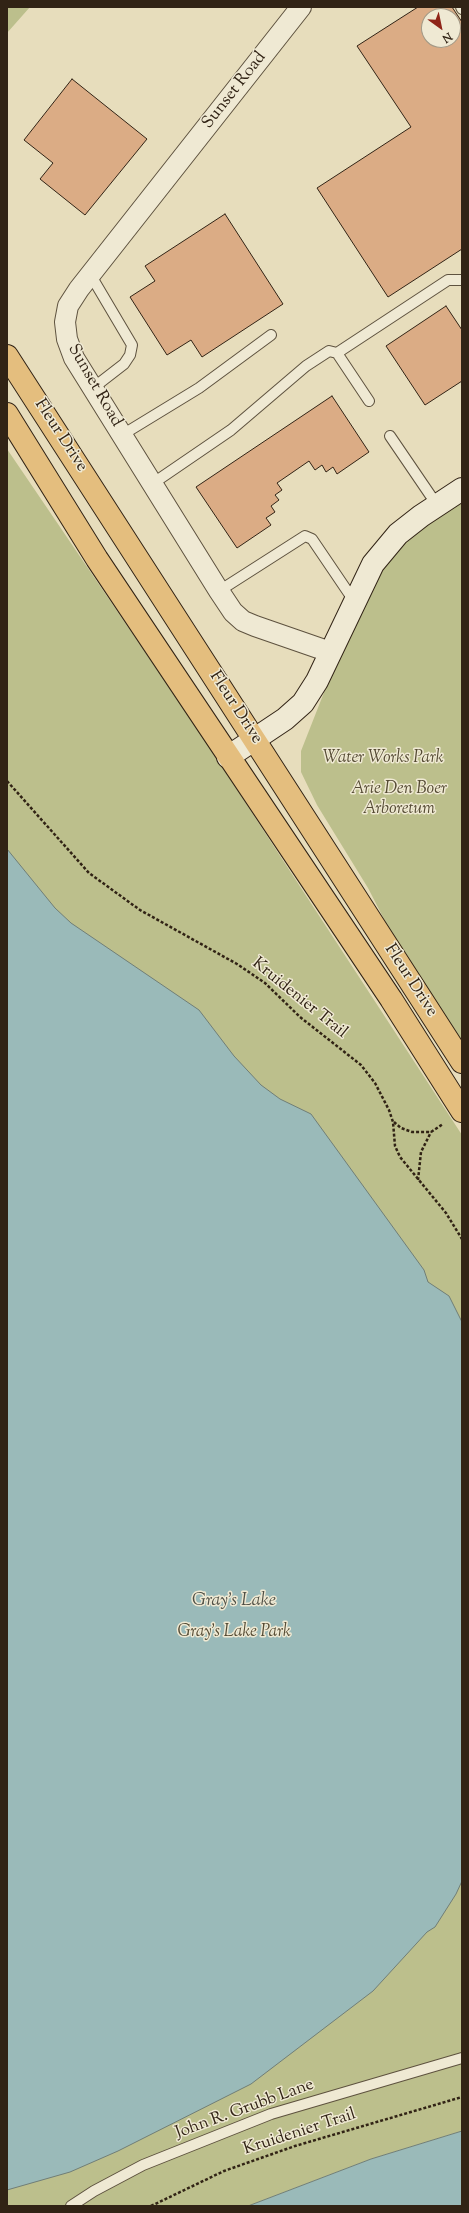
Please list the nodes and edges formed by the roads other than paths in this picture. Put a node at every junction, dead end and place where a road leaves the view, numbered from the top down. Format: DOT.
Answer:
graph roads {
  1 [pos="301,7"];
  2 [pos="90,274"];
  3 [pos="462,280"];
  4 [pos="270,335"];
  5 [pos="337,353"];
  6 [pos="7,356"];
  7 [pos="93,388"];
  8 [pos="369,401"];
  9 [pos="7,414"];
  10 [pos="122,435"];
  11 [pos="390,436"];
  12 [pos="152,484"];
  13 [pos="462,489"];
  14 [pos="438,505"];
  15 [pos="219,592"];
  16 [pos="354,601"];
  17 [pos="330,652"];
  18 [pos="255,739"];
  19 [pos="228,757"];
  20 [pos="462,1062"];
  21 [pos="462,1111"];
  22 [pos="462,2058"];
  23 [pos="71,2206"];
  1 -- 2 [label="street, Sunset Road"];
  2 -- 7 [label="street, Sunset Road"];
  2 -- 7 [label="lane"];
  3 -- 5 [label="lane"];
  4 -- 10 [label="lane"];
  5 -- 8 [label="lane"];
  5 -- 12 [label="lane"];
  6 -- 18 [label="main road, Fleur Drive"];
  7 -- 10 [label="street, Sunset Road"];
  9 -- 19 [label="main road, Fleur Drive"];
  10 -- 12 [label="street, Sunset Road"];
  11 -- 14 [label="lane"];
  12 -- 15 [label="street, Sunset Road"];
  13 -- 14 [label="street"];
  14 -- 16 [label="street"];
  15 -- 16 [label="lane"];
  15 -- 17 [label="street, Sunset Road"];
  16 -- 17 [label="street"];
  17 -- 18 [label="street"];
  18 -- 19 [label="street"];
  18 -- 20 [label="main road, Fleur Drive"];
  19 -- 21 [label="main road, Fleur Drive"];
  22 -- 23 [label="lane, John R. Grubb Lane"];
}
